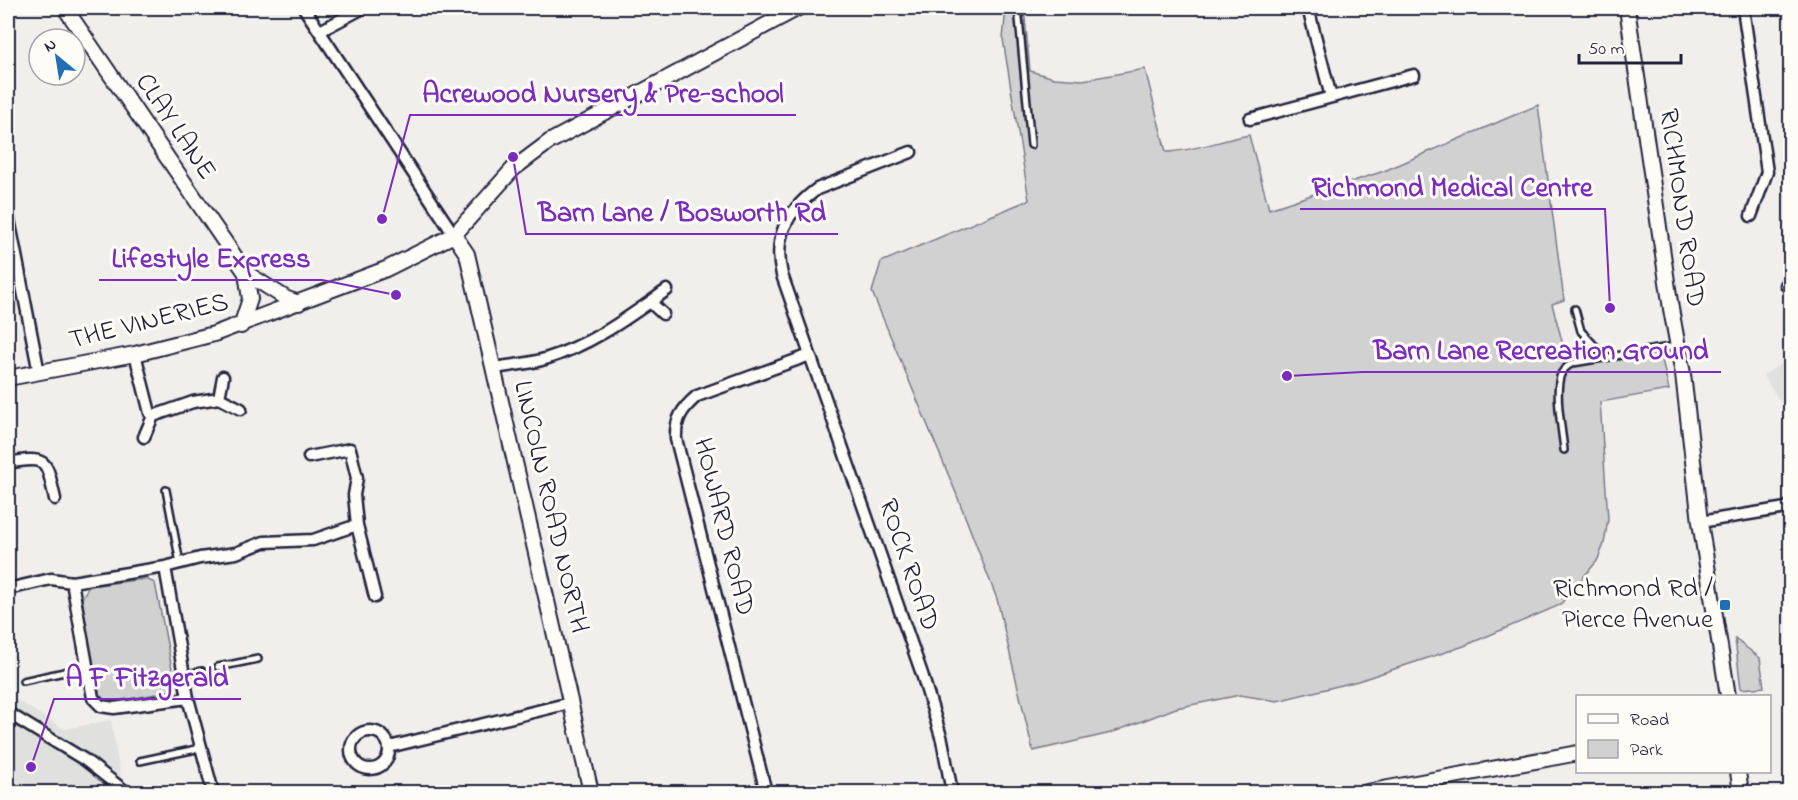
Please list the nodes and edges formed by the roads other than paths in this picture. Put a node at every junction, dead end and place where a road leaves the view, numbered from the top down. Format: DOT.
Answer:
graph roads {
  1 [pos="65,8"];
  2 [pos="304,8"];
  3 [pos="363,8"];
  4 [pos="798,8"];
  5 [pos="1018,8"];
  6 [pos="1308,8"];
  7 [pos="1627,8"];
  8 [pos="1743,8"];
  9 [pos="320,31"];
  10 [pos="1414,75"];
  11 [pos="1330,98"];
  12 [pos="1250,119"];
  13 [pos="1031,145"];
  14 [pos="911,152"];
  15 [pos="8,214"];
  16 [pos="1751,216"];
  17 [pos="454,235"];
  18 [pos="246,273"];
  19 [pos="667,290"];
  20 [pos="650,302"];
  21 [pos="299,303"];
  22 [pos="1575,309"];
  23 [pos="663,315"];
  24 [pos="241,326"];
  25 [pos="1677,345"];
  26 [pos="135,354"];
  27 [pos="810,355"];
  28 [pos="1606,358"];
  29 [pos="494,368"];
  30 [pos="39,373"];
  31 [pos="223,377"];
  32 [pos="8,378"];
  33 [pos="219,398"];
  34 [pos="241,409"];
  35 [pos="153,416"];
  36 [pos="144,437"];
  37 [pos="1564,450"];
  38 [pos="309,457"];
  39 [pos="8,463"];
  40 [pos="166,490"];
  41 [pos="55,498"];
  42 [pos="1789,508"];
  43 [pos="1700,522"];
  44 [pos="357,525"];
  45 [pos="180,563"];
  46 [pos="165,567"];
  47 [pos="72,582"];
  48 [pos="8,589"];
  49 [pos="375,597"];
  50 [pos="258,659"];
  51 [pos="87,667"];
  52 [pos="218,667"];
  53 [pos="202,671"];
  54 [pos="183,675"];
  55 [pos="23,681"];
  56 [pos="1728,695"];
  57 [pos="188,698"];
  58 [pos="570,703"];
  59 [pos="8,713"];
  60 [pos="389,747"];
  61 [pos="201,748"];
  62 [pos="1576,753"];
  63 [pos="140,760"];
  64 [pos="1738,773"];
  65 [pos="126,792"];
  66 [pos="213,792"];
  67 [pos="591,792"];
  68 [pos="766,792"];
  69 [pos="952,792"];
  70 [pos="1367,792"];
  71 [pos="1741,792"];
  1 -- 18 [label="street, CLAY LANE"];
  2 -- 9 [label="street"];
  3 -- 9 [label="street"];
  4 -- 17 [label="street"];
  5 -- 13 [label="lane"];
  6 -- 11 [label="street"];
  7 -- 25 [label="street, RICHMOND ROAD"];
  8 -- 16 [label="street"];
  9 -- 17 [label="street"];
  10 -- 11 [label="street"];
  11 -- 12 [label="street"];
  14 -- 27 [label="street, ROCK ROAD"];
  15 -- 30 [label="street"];
  17 -- 21 [label="street"];
  17 -- 29 [label="street, LINCOLN ROAD NORTH"];
  18 -- 21 [label="street, CLAY LANE"];
  18 -- 24 [label="street, CLAY LANE"];
  19 -- 20 [label="street"];
  20 -- 23 [label="street"];
  20 -- 29 [label="street"];
  21 -- 24 [label="street, THE VINERIES"];
  22 -- 28 [label="lane"];
  24 -- 26 [label="street, THE VINERIES"];
  25 -- 28 [label="lane"];
  25 -- 43 [label="street, RICHMOND ROAD"];
  26 -- 30 [label="street, THE VINERIES"];
  26 -- 35 [label="street"];
  27 -- 68 [label="street, HOWARD ROAD"];
  27 -- 69 [label="street, ROCK ROAD"];
  28 -- 37 [label="lane"];
  29 -- 58 [label="street, LINCOLN ROAD NORTH"];
  30 -- 32 [label="street, THE VINERIES"];
  31 -- 33 [label="street"];
  33 -- 34 [label="street"];
  33 -- 35 [label="street"];
  35 -- 36 [label="street"];
  38 -- 44 [label="street"];
  39 -- 41 [label="street"];
  40 -- 45 [label="lane"];
  42 -- 43 [label="street"];
  43 -- 56 [label="street, RICHMOND ROAD"];
  44 -- 45 [label="street"];
  44 -- 49 [label="street"];
  45 -- 46 [label="street"];
  46 -- 47 [label="street"];
  46 -- 54 [label="street"];
  47 -- 48 [label="street"];
  47 -- 51 [label="street"];
  50 -- 52 [label="lane"];
  51 -- 55 [label="lane"];
  51 -- 57 [label="street"];
  53 -- 54 [label="lane"];
  54 -- 57 [label="street"];
  57 -- 61 [label="street"];
  58 -- 60 [label="street"];
  58 -- 67 [label="street, LINCOLN ROAD NORTH"];
  59 -- 65 [label="street"];
  61 -- 63 [label="lane"];
  61 -- 66 [label="street"];
  62 -- 70 [label="street"];
  64 -- 71 [label="street"];
}
